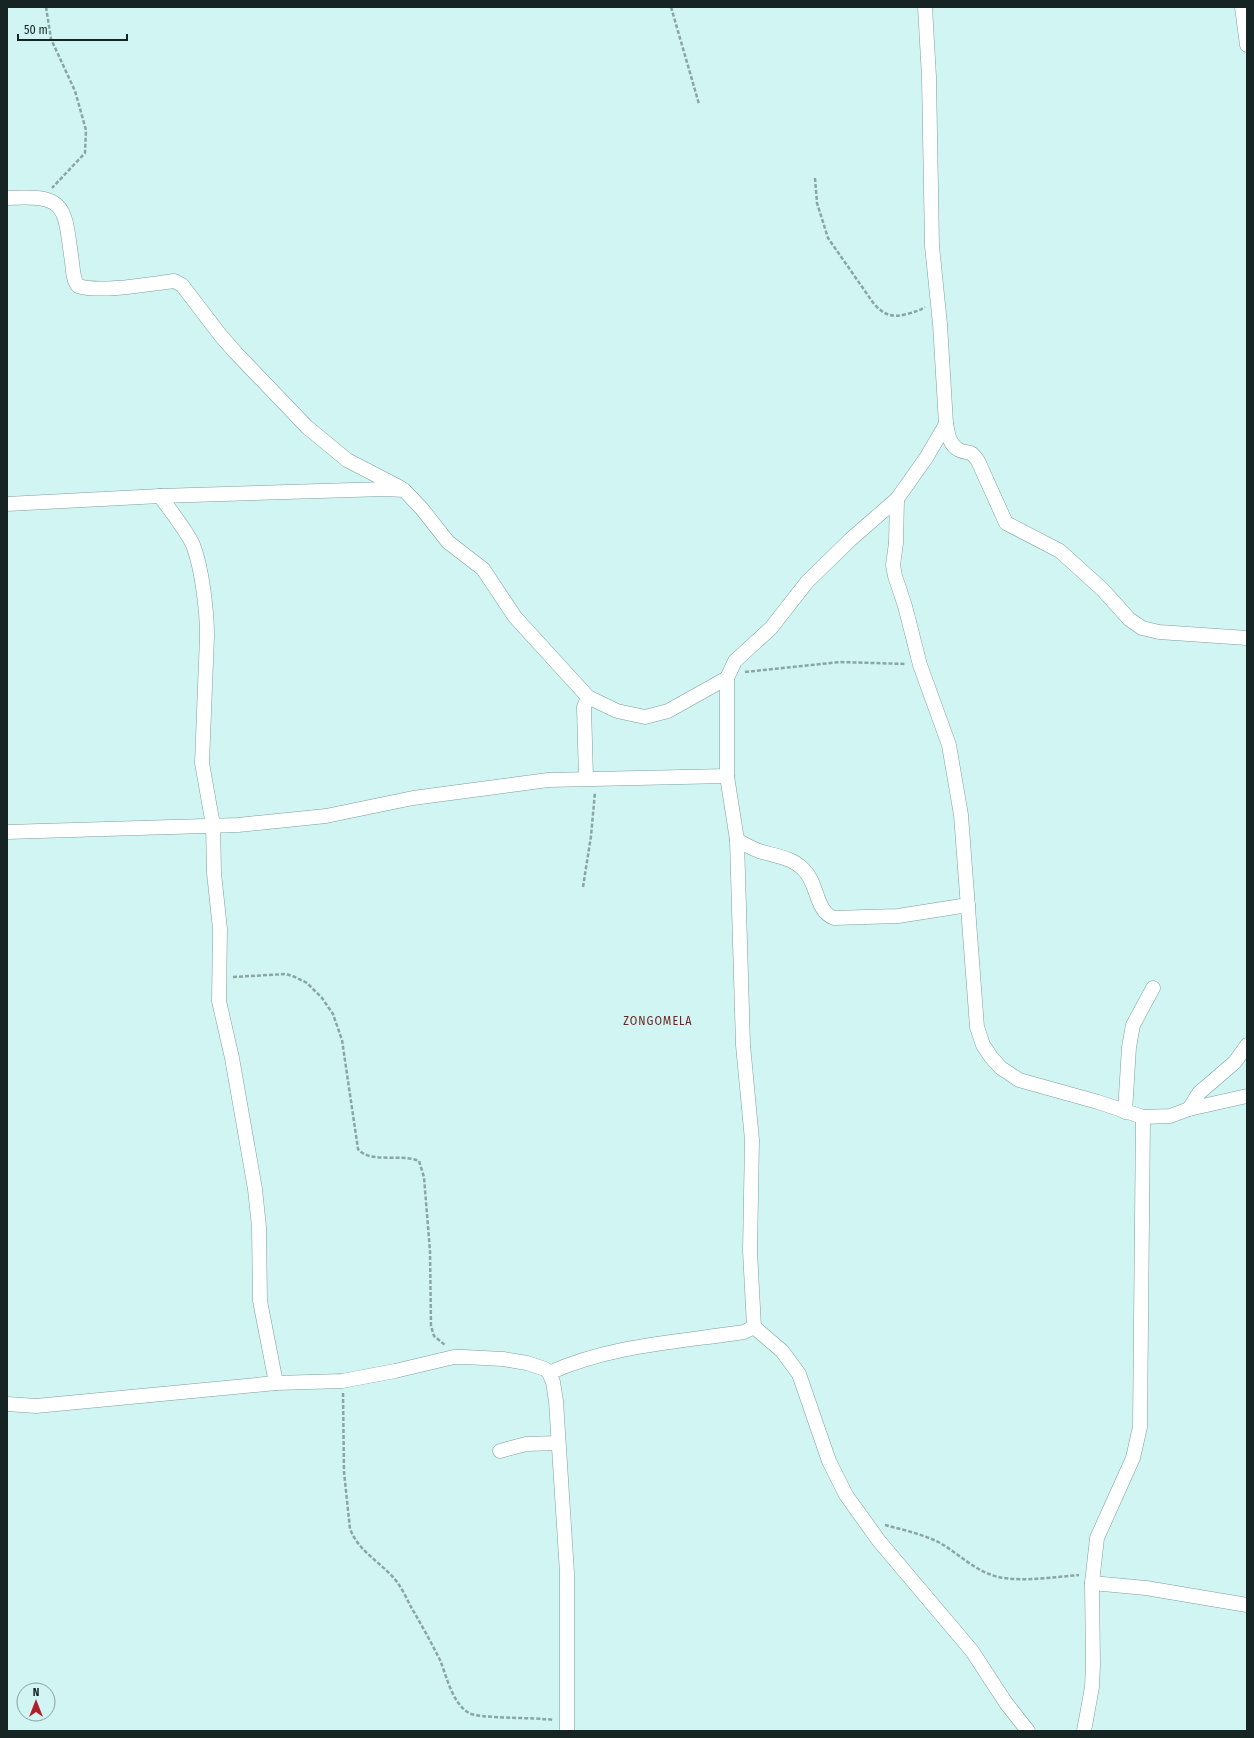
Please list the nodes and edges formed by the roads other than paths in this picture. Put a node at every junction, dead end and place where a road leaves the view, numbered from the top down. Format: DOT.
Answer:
graph roads {
  1 [pos="925,7"];
  2 [pos="1242,7"];
  3 [pos="1247,45"];
  4 [pos="7,198"];
  5 [pos="946,424"];
  6 [pos="404,490"];
  7 [pos="160,496"];
  8 [pos="897,499"];
  9 [pos="7,504"];
  10 [pos="1247,638"];
  11 [pos="728,675"];
  12 [pos="588,697"];
  13 [pos="727,776"];
  14 [pos="591,778"];
  15 [pos="213,825"];
  16 [pos="7,832"];
  17 [pos="737,840"];
  18 [pos="968,905"];
  19 [pos="1153,988"];
  20 [pos="1247,1045"];
  21 [pos="1247,1096"];
  22 [pos="1188,1110"];
  23 [pos="1125,1112"];
  24 [pos="1143,1117"];
  25 [pos="754,1327"];
  26 [pos="549,1373"];
  27 [pos="276,1383"];
  28 [pos="7,1404"];
  29 [pos="558,1443"];
  30 [pos="500,1451"];
  31 [pos="1092,1579"];
  32 [pos="1247,1605"];
  33 [pos="567,1727"];
  34 [pos="1028,1731"];
  35 [pos="1084,1731"];
  1 -- 5 [label="street"];
  2 -- 3 [label="street"];
  4 -- 6 [label="street"];
  5 -- 8 [label="street"];
  5 -- 10 [label="street"];
  6 -- 7 [label="street"];
  6 -- 12 [label="street"];
  7 -- 9 [label="street"];
  7 -- 15 [label="street"];
  8 -- 11 [label="street"];
  8 -- 18 [label="street"];
  11 -- 12 [label="street"];
  11 -- 13 [label="street"];
  12 -- 14 [label="street"];
  13 -- 14 [label="street"];
  13 -- 17 [label="street"];
  14 -- 15 [label="street"];
  15 -- 16 [label="street"];
  15 -- 27 [label="street"];
  17 -- 18 [label="street"];
  17 -- 25 [label="street"];
  18 -- 23 [label="street"];
  19 -- 23 [label="street"];
  20 -- 22 [label="street"];
  21 -- 22 [label="street"];
  22 -- 24 [label="street"];
  23 -- 24 [label="street"];
  24 -- 31 [label="street"];
  25 -- 26 [label="street"];
  25 -- 34 [label="street"];
  26 -- 27 [label="street"];
  26 -- 29 [label="street"];
  27 -- 28 [label="street"];
  29 -- 30 [label="street"];
  29 -- 33 [label="street"];
  31 -- 32 [label="street"];
  31 -- 35 [label="street"];
}
